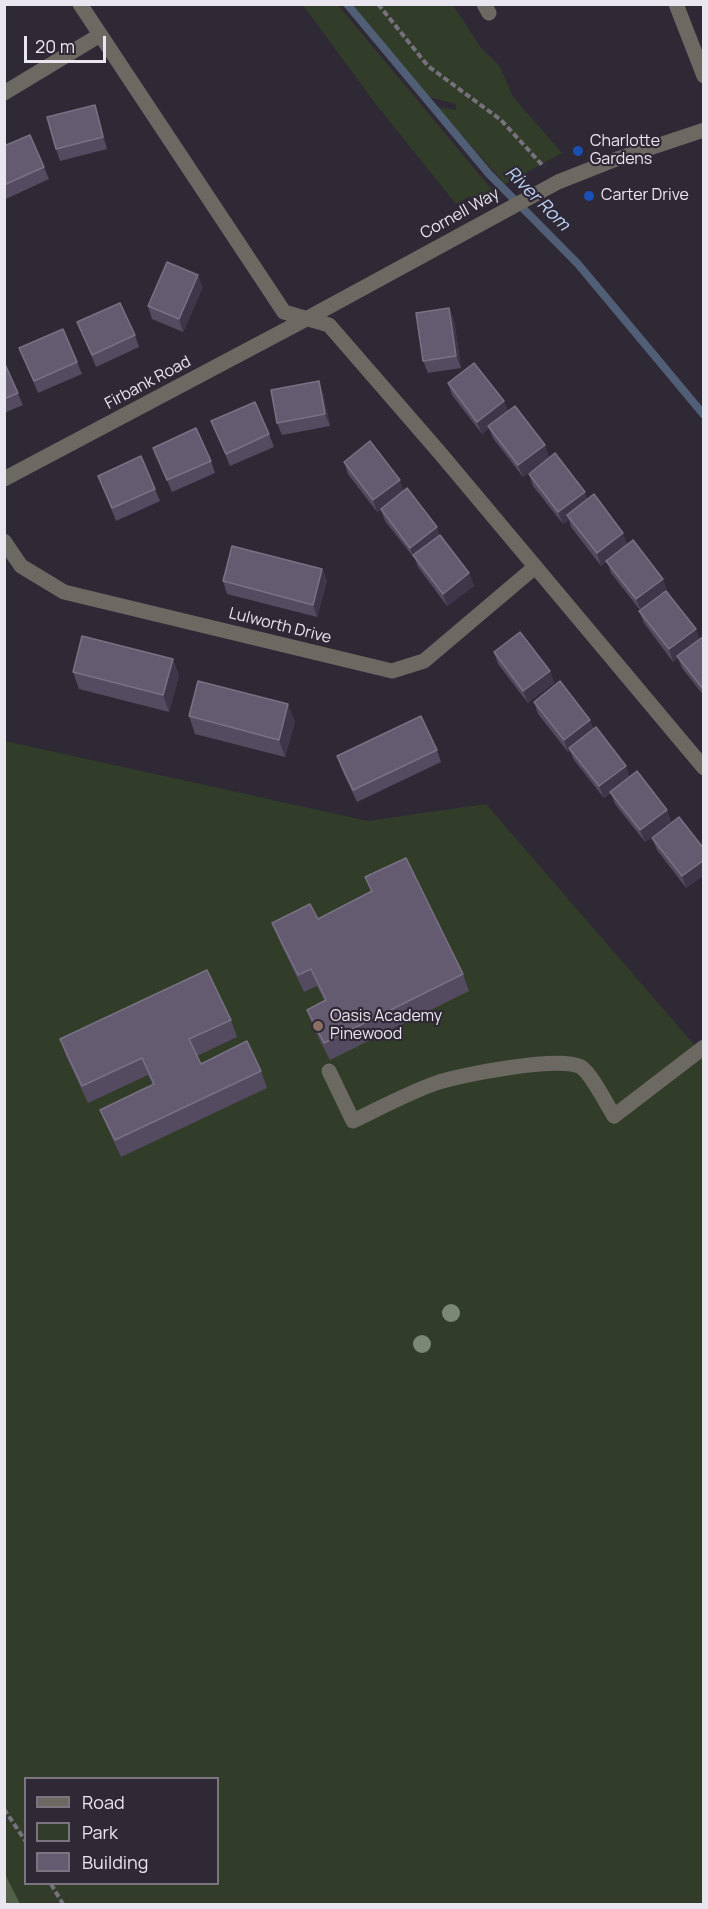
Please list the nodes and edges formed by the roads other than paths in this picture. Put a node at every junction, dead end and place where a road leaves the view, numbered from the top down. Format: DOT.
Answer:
graph roads {
  1 [pos="80,4"];
  2 [pos="676,4"];
  3 [pos="100,35"];
  4 [pos="704,76"];
  5 [pos="4,93"];
  6 [pos="704,130"];
  7 [pos="308,318"];
  8 [pos="4,479"];
  9 [pos="4,541"];
  10 [pos="535,567"];
  11 [pos="704,768"];
  12 [pos="704,1047"];
  13 [pos="329,1071"];
  1 -- 3 [label="street"];
  2 -- 4 [label="street"];
  3 -- 5 [label="street"];
  3 -- 7 [label="street"];
  6 -- 7 [label="street, Cornell Way"];
  7 -- 8 [label="street, Firbank Road"];
  7 -- 10 [label="street"];
  9 -- 10 [label="street, Lulworth Drive"];
  10 -- 11 [label="street"];
  12 -- 13 [label="street"];
}
